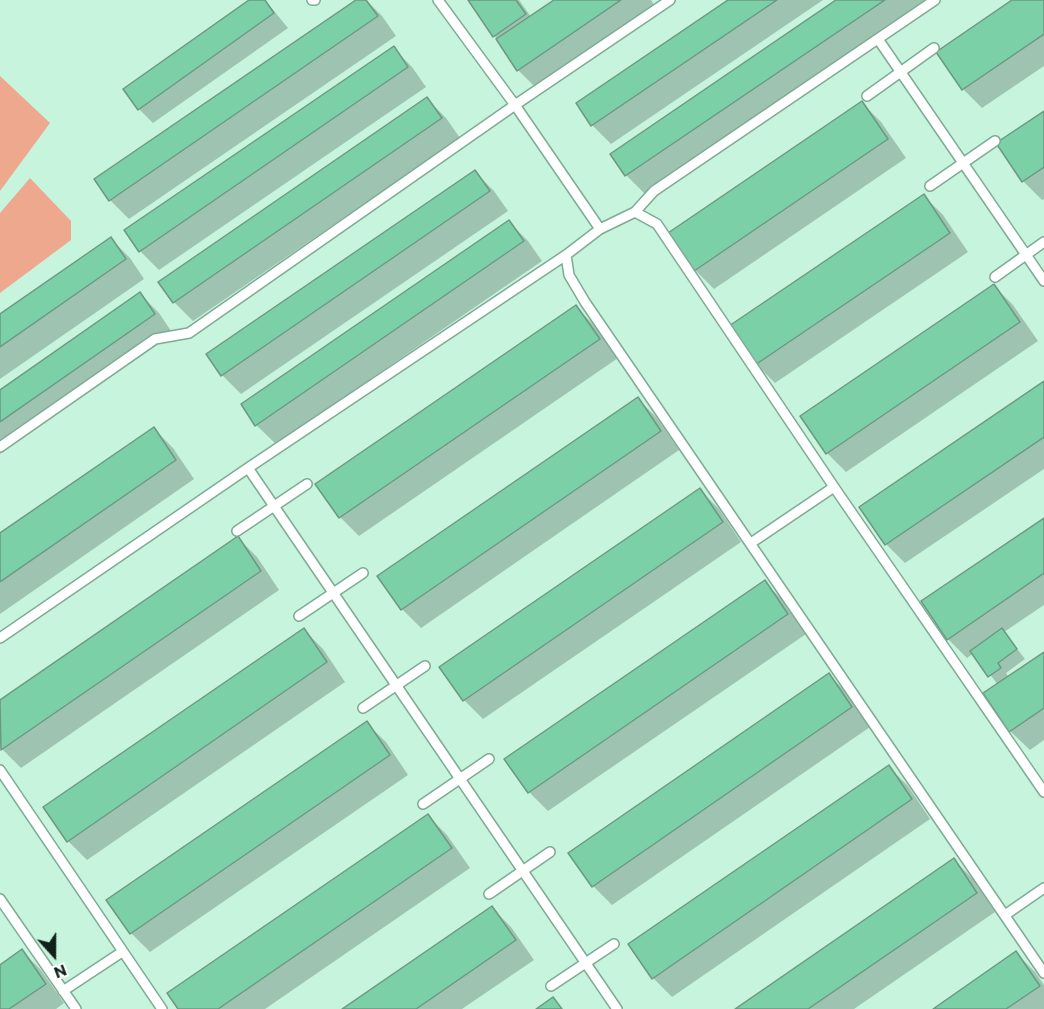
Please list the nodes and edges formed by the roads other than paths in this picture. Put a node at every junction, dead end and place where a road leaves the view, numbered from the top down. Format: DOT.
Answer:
graph roads {
  1 [pos="438,0"];
  2 [pos="670,0"];
  3 [pos="935,0"];
  4 [pos="878,39"];
  5 [pos="934,48"];
  6 [pos="901,72"];
  7 [pos="867,96"];
  8 [pos="515,105"];
  9 [pos="995,141"];
  10 [pos="963,163"];
  11 [pos="930,186"];
  12 [pos="635,212"];
  13 [pos="600,229"];
  14 [pos="1044,242"];
  15 [pos="566,255"];
  16 [pos="1026,255"];
  17 [pos="995,277"];
  18 [pos="1044,281"];
  19 [pos="0,447"];
  20 [pos="248,468"];
  21 [pos="307,484"];
  22 [pos="834,487"];
  23 [pos="274,506"];
  24 [pos="237,531"];
  25 [pos="751,543"];
  26 [pos="363,573"];
  27 [pos="333,593"];
  28 [pos="299,616"];
  29 [pos="0,638"];
  30 [pos="424,666"];
  31 [pos="396,685"];
  32 [pos="363,708"];
  33 [pos="489,759"];
  34 [pos="0,770"];
  35 [pos="460,778"];
  36 [pos="1044,792"];
  37 [pos="423,804"];
  38 [pos="550,852"];
  39 [pos="523,870"];
  40 [pos="1044,888"];
  41 [pos="489,894"];
  42 [pos="0,899"];
  43 [pos="1005,915"];
  44 [pos="614,944"];
  45 [pos="123,952"];
  46 [pos="586,962"];
  47 [pos="1044,973"];
  48 [pos="551,986"];
  49 [pos="63,991"];
  50 [pos="76,1009"];
  51 [pos="162,1009"];
  52 [pos="617,1009"];
  1 -- 8 [label="lane"];
  2 -- 8 [label="lane"];
  3 -- 4 [label="lane"];
  4 -- 6 [label="lane"];
  4 -- 12 [label="lane"];
  5 -- 6 [label="lane"];
  6 -- 7 [label="lane"];
  6 -- 10 [label="lane"];
  8 -- 13 [label="lane"];
  8 -- 19 [label="lane"];
  9 -- 10 [label="lane"];
  10 -- 11 [label="lane"];
  10 -- 16 [label="lane"];
  12 -- 13 [label="lane"];
  12 -- 22 [label="lane"];
  13 -- 15 [label="lane"];
  14 -- 16 [label="lane"];
  15 -- 20 [label="lane"];
  15 -- 25 [label="lane"];
  16 -- 17 [label="lane"];
  16 -- 18 [label="lane"];
  20 -- 23 [label="lane"];
  20 -- 29 [label="lane"];
  21 -- 23 [label="lane"];
  22 -- 25 [label="lane"];
  22 -- 36 [label="lane"];
  23 -- 24 [label="lane"];
  23 -- 27 [label="lane"];
  25 -- 43 [label="lane"];
  26 -- 27 [label="lane"];
  27 -- 28 [label="lane"];
  27 -- 31 [label="lane"];
  30 -- 31 [label="lane"];
  31 -- 32 [label="lane"];
  31 -- 35 [label="lane"];
  33 -- 35 [label="lane"];
  34 -- 45 [label="lane"];
  35 -- 37 [label="lane"];
  35 -- 39 [label="lane"];
  38 -- 39 [label="lane"];
  39 -- 41 [label="lane"];
  39 -- 46 [label="lane"];
  40 -- 43 [label="lane"];
  42 -- 49 [label="lane"];
  43 -- 47 [label="lane"];
  44 -- 46 [label="lane"];
  45 -- 49 [label="lane"];
  45 -- 51 [label="lane"];
  46 -- 48 [label="lane"];
  46 -- 52 [label="lane"];
  49 -- 50 [label="lane"];
}
